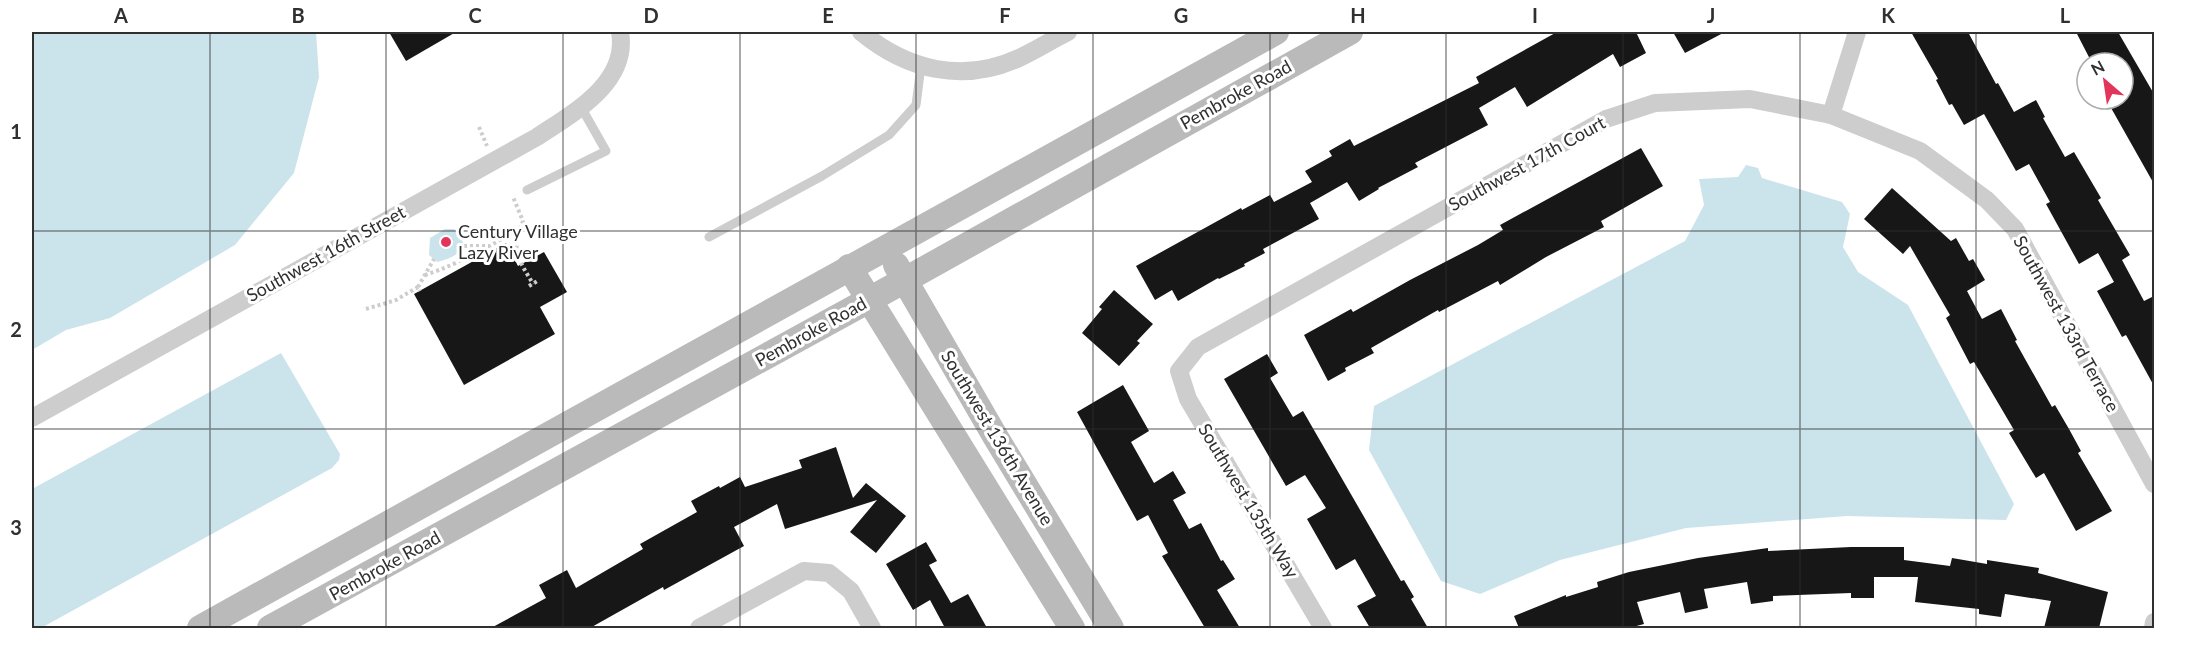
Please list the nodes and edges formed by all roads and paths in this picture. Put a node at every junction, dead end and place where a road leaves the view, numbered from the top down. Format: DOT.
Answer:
graph roads {
  1 [pos="620,32"];
  2 [pos="861,32"];
  3 [pos="1068,32"];
  4 [pos="1276,32"];
  5 [pos="1350,32"];
  6 [pos="1857,32"];
  7 [pos="921,66"];
  8 [pos="581,107"];
  9 [pos="1830,115"];
  10 [pos="479,127"];
  11 [pos="488,147"];
  12 [pos="527,190"];
  13 [pos="512,193"];
  14 [pos="520,227"];
  15 [pos="709,237"];
  16 [pos="464,246"];
  17 [pos="478,246"];
  18 [pos="885,247"];
  19 [pos="434,259"];
  20 [pos="849,267"];
  21 [pos="425,275"];
  22 [pos="905,279"];
  23 [pos="539,280"];
  24 [pos="869,300"];
  25 [pos="366,309"];
  26 [pos="1179,371"];
  27 [pos="32,418"];
  28 [pos="2154,484"];
  29 [pos="2154,622"];
  30 [pos="200,628"];
  31 [pos="270,628"];
  32 [pos="699,628"];
  33 [pos="872,628"];
  34 [pos="1072,628"];
  35 [pos="1111,628"];
  36 [pos="1323,628"];
  37 [pos="2153,628"];
  1 -- 8 [label="street, Southwest 16th Street"];
  2 -- 7 [label="street"];
  3 -- 7 [label="street"];
  4 -- 18 [label="main road, Pembroke Road"];
  5 -- 22 [label="main road, Pembroke Road"];
  6 -- 9 [label="street"];
  7 -- 15 [label="lane"];
  8 -- 12 [label="lane"];
  8 -- 27 [label="street, Southwest 16th Street"];
  9 -- 26 [label="street, Southwest 17th Court"];
  9 -- 28 [label="street, Southwest 133rd Terrace"];
  10 -- 11 [label="path"];
  13 -- 14 [label="path"];
  14 -- 17 [label="path"];
  14 -- 23 [label="path"];
  16 -- 17 [label="path"];
  17 -- 21 [label="path"];
  18 -- 20 [label="main road, Pembroke Road"];
  18 -- 22 [label="main road, Southwest 136th Avenue"];
  19 -- 21 [label="path"];
  20 -- 24 [label="main road, Southwest 136th Avenue"];
  20 -- 30 [label="main road, Pembroke Road"];
  21 -- 25 [label="path"];
  22 -- 24 [label="main road, Pembroke Road"];
  22 -- 35 [label="main road, Southwest 136th Avenue"];
  24 -- 31 [label="main road, Pembroke Road"];
  24 -- 34 [label="main road, Southwest 136th Avenue"];
  26 -- 36 [label="street, Southwest 135th Way"];
  29 -- 37 [label="street"];
  32 -- 33 [label="street"];
}
